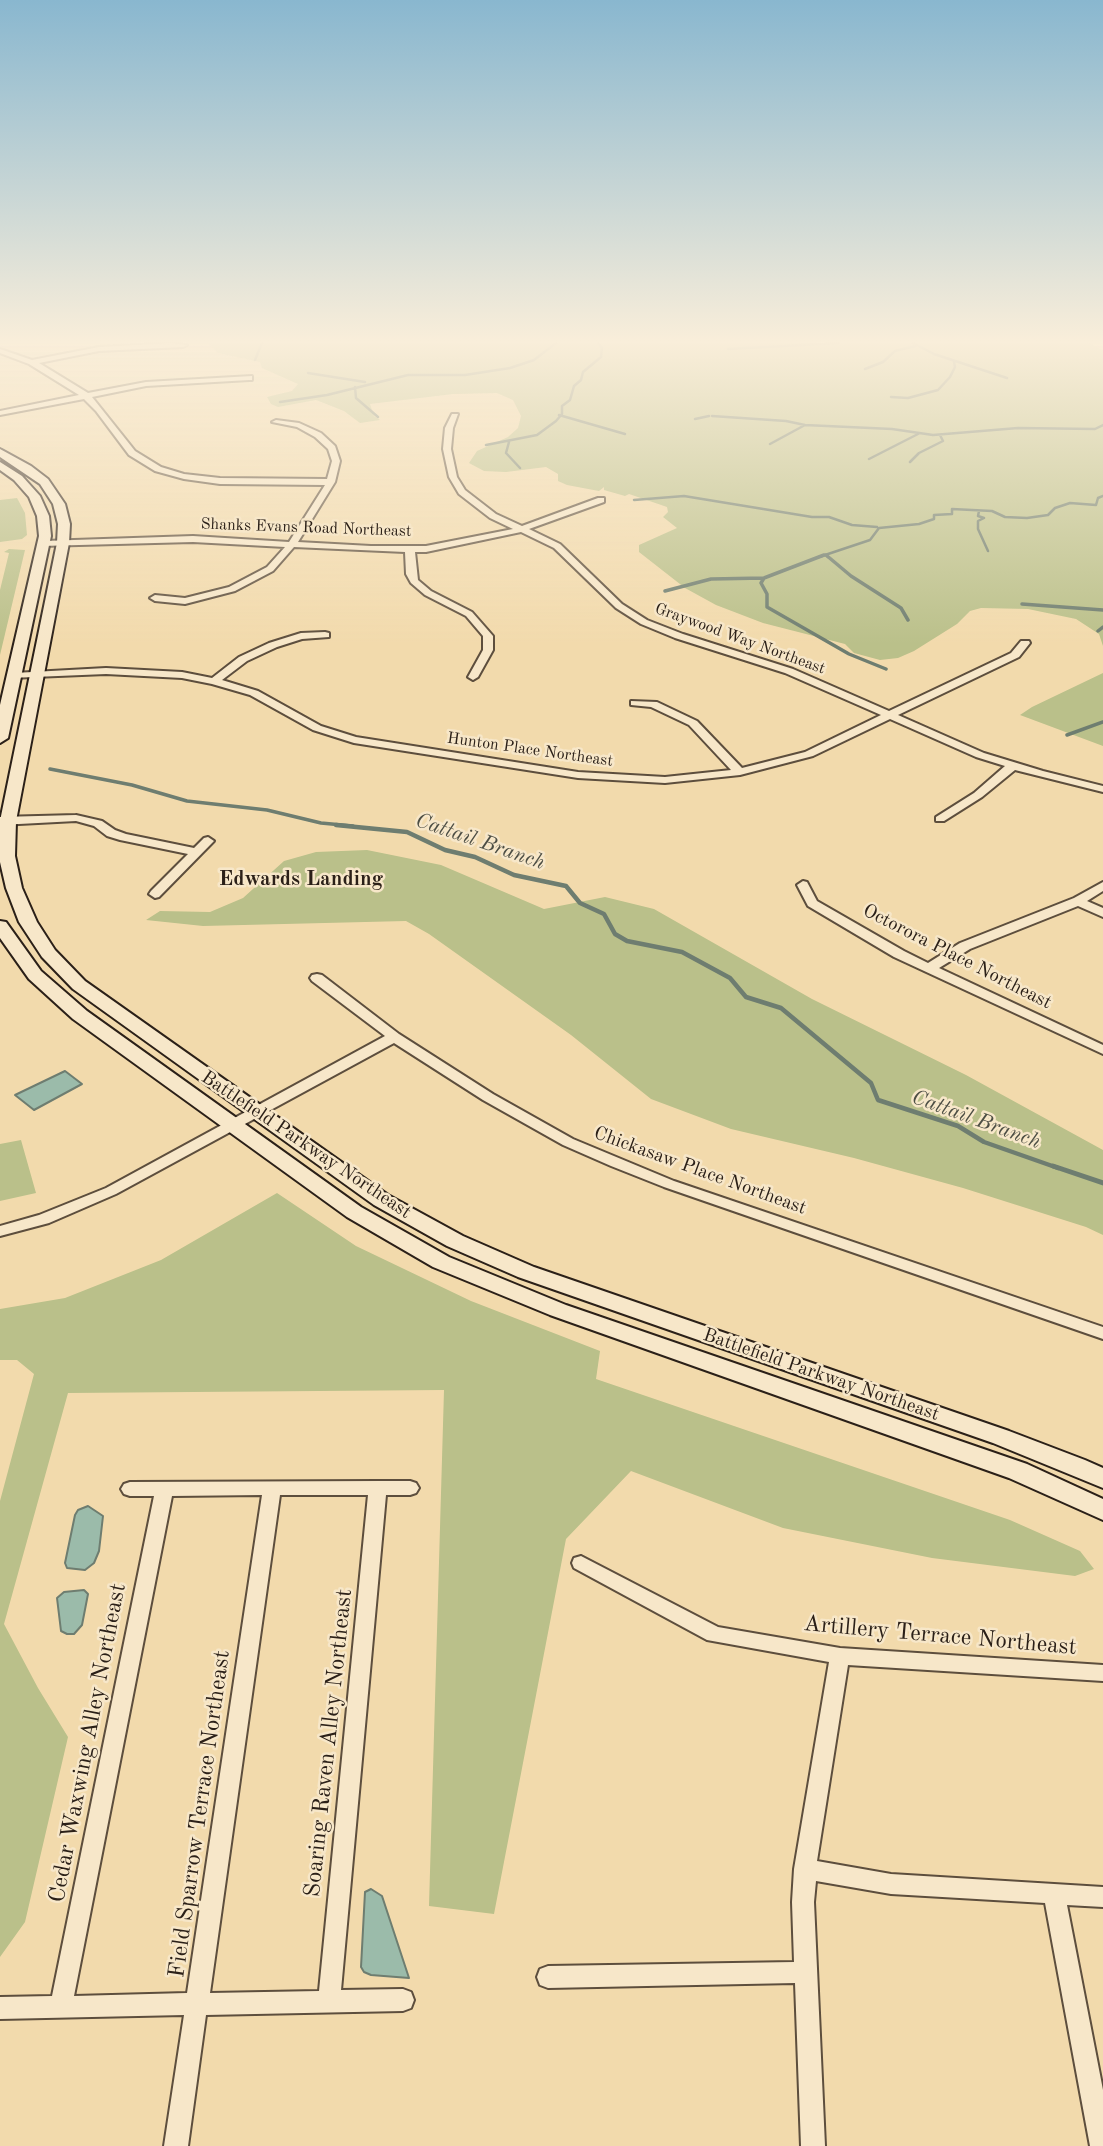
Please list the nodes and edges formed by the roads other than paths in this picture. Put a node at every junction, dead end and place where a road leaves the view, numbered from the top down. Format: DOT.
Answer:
graph roads {
  1 [pos="125,443"];
  2 [pos="327,443"];
  3 [pos="448,443"];
  4 [pos="0,452"];
  5 [pos="0,465"];
  6 [pos="331,482"];
  7 [pos="601,500"];
  8 [pos="523,529"];
  9 [pos="53,543"];
  10 [pos="293,543"];
  11 [pos="410,550"];
  12 [pos="155,598"];
  13 [pos="325,635"];
  14 [pos="1025,643"];
  15 [pos="37,675"];
  16 [pos="14,676"];
  17 [pos="473,677"];
  18 [pos="214,681"];
  19 [pos="635,703"];
  20 [pos="888,715"];
  21 [pos="0,738"];
  22 [pos="1012,766"];
  23 [pos="740,772"];
  24 [pos="1103,789"];
  25 [pos="940,819"];
  26 [pos="4,821"];
  27 [pos="208,841"];
  28 [pos="197,852"];
  29 [pos="803,885"];
  30 [pos="1103,886"];
  31 [pos="155,894"];
  32 [pos="1078,901"];
  33 [pos="1103,914"];
  34 [pos="0,926"];
  35 [pos="929,968"];
  36 [pos="317,978"];
  37 [pos="394,1037"];
  38 [pos="1103,1050"];
  39 [pos="257,1113"];
  40 [pos="232,1126"];
  41 [pos="0,1231"];
  42 [pos="1103,1333"];
  43 [pos="1103,1479"];
  44 [pos="378,1488"];
  45 [pos="410,1488"];
  46 [pos="130,1489"];
  47 [pos="164,1489"];
  48 [pos="272,1489"];
  49 [pos="1103,1510"];
  50 [pos="580,1563"];
  51 [pos="841,1656"];
  52 [pos="1103,1673"];
  53 [pos="805,1869"];
  54 [pos="1054,1894"];
  55 [pos="1103,1897"];
  56 [pos="805,1972"];
  57 [pos="548,1977"];
  58 [pos="403,2000"];
  59 [pos="329,2001"];
  60 [pos="197,2004"];
  61 [pos="61,2007"];
  62 [pos="0,2008"];
  63 [pos="176,2146"];
  64 [pos="813,2146"];
  65 [pos="1102,2146"];
  1 -- 6 [label="street"];
  2 -- 6 [label="street"];
  3 -- 8 [label="street, Graywood Way Northeast"];
  4 -- 9 [label="main road, Battlefield Parkway Northeast"];
  5 -- 9 [label="main road, Battlefield Parkway Northeast"];
  6 -- 10 [label="street"];
  7 -- 8 [label="street, Shanks Evans Road Northeast"];
  8 -- 11 [label="street, Shanks Evans Road Northeast"];
  8 -- 20 [label="street, Graywood Way Northeast"];
  9 -- 10 [label="street, Shanks Evans Road Northeast"];
  9 -- 15 [label="main road, Battlefield Parkway Northeast"];
  9 -- 16 [label="main road, Battlefield Parkway Northeast"];
  10 -- 11 [label="street, Shanks Evans Road Northeast"];
  10 -- 12 [label="street"];
  11 -- 17 [label="street"];
  13 -- 18 [label="street"];
  14 -- 20 [label="street, Hunton Place Northeast"];
  15 -- 16 [label="street, Hunton Place Northeast"];
  15 -- 18 [label="street, Hunton Place Northeast"];
  15 -- 26 [label="main road, Battlefield Parkway Northeast"];
  16 -- 21 [label="main road, Battlefield Parkway Northeast"];
  18 -- 23 [label="street, Hunton Place Northeast"];
  19 -- 23 [label="street"];
  20 -- 22 [label="street, Graywood Way Northeast"];
  20 -- 23 [label="street, Hunton Place Northeast"];
  22 -- 24 [label="street, Graywood Way Northeast"];
  22 -- 25 [label="street"];
  26 -- 28 [label="street"];
  26 -- 39 [label="main road, Battlefield Parkway Northeast"];
  27 -- 28 [label="street"];
  28 -- 31 [label="street"];
  29 -- 35 [label="street, Octorora Place Northeast"];
  30 -- 32 [label="street"];
  32 -- 33 [label="street"];
  32 -- 35 [label="street"];
  34 -- 40 [label="main road, Battlefield Parkway Northeast"];
  35 -- 38 [label="street, Octorora Place Northeast"];
  36 -- 37 [label="street, Chickasaw Place Northeast"];
  37 -- 39 [label="street"];
  37 -- 42 [label="street, Chickasaw Place Northeast"];
  39 -- 40 [label="street"];
  39 -- 43 [label="main road, Battlefield Parkway Northeast"];
  40 -- 41 [label="street"];
  40 -- 49 [label="main road, Battlefield Parkway Northeast"];
  44 -- 45 [label="street"];
  44 -- 48 [label="street"];
  44 -- 59 [label="street, Soaring Raven Alley Northeast"];
  46 -- 47 [label="street"];
  47 -- 48 [label="street"];
  47 -- 61 [label="street, Cedar Waxwing Alley Northeast"];
  48 -- 60 [label="street, Field Sparrow Terrace Northeast"];
  50 -- 51 [label="street, Artillery Terrace Northeast"];
  51 -- 52 [label="street, Artillery Terrace Northeast"];
  51 -- 53 [label="street"];
  53 -- 54 [label="street"];
  53 -- 56 [label="street"];
  54 -- 55 [label="street"];
  54 -- 65 [label="street"];
  56 -- 57 [label="street"];
  56 -- 64 [label="street"];
  58 -- 59 [label="street"];
  59 -- 60 [label="street"];
  60 -- 61 [label="street"];
  60 -- 63 [label="street, Field Sparrow Terrace Northeast"];
  61 -- 62 [label="street"];
}
